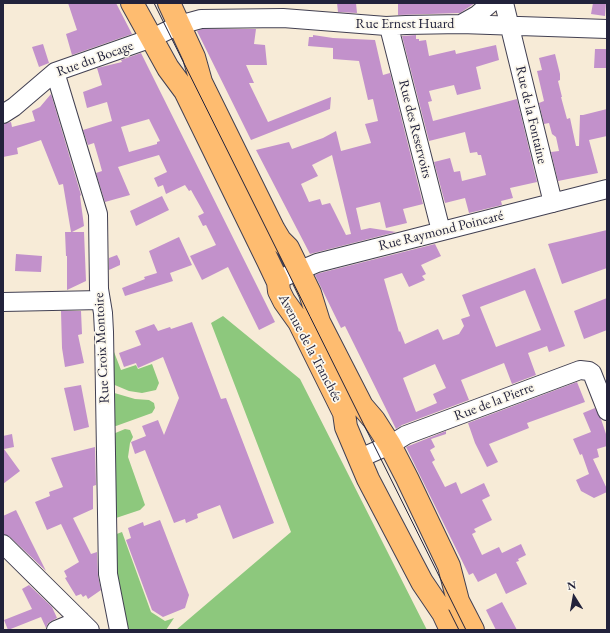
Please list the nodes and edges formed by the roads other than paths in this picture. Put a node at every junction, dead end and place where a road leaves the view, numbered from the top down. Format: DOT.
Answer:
graph roads {
  1 [pos="132,3"];
  2 [pos="169,3"];
  3 [pos="491,3"];
  4 [pos="504,3"];
  5 [pos="461,24"];
  6 [pos="179,25"];
  7 [pos="510,26"];
  8 [pos="389,27"];
  9 [pos="607,29"];
  10 [pos="152,38"];
  11 [pos="55,72"];
  12 [pos="3,114"];
  13 [pos="607,189"];
  14 [pos="552,203"];
  15 [pos="441,231"];
  16 [pos="299,271"];
  17 [pos="278,282"];
  18 [pos="101,300"];
  19 [pos="3,302"];
  20 [pos="607,411"];
  21 [pos="390,445"];
  22 [pos="360,458"];
  23 [pos="3,544"];
  24 [pos="85,625"];
  25 [pos="56,630"];
  26 [pos="119,630"];
  27 [pos="452,630"];
  28 [pos="473,630"];
  1 -- 10 [label="main road, Avenue de la Tranchée"];
  2 -- 6 [label="main road, Avenue de la Tranchée"];
  3 -- 5 [label="street"];
  4 -- 7 [label="street, Rue de la Fontaine"];
  5 -- 7 [label="street, Rue Ernest Huard"];
  5 -- 8 [label="street, Rue Ernest Huard"];
  6 -- 8 [label="street, Rue Ernest Huard"];
  6 -- 10 [label="street, Rue Ernest Huard"];
  6 -- 16 [label="main road, Avenue de la Tranchée"];
  7 -- 9 [label="street, Rue Ernest Huard"];
  7 -- 14 [label="street, Rue de la Fontaine"];
  8 -- 15 [label="street, Rue des Reservoirs"];
  10 -- 11 [label="street, Rue du Bocage"];
  10 -- 17 [label="main road, Avenue de la Tranchée"];
  11 -- 12 [label="street, Rue du Bocage"];
  11 -- 18 [label="street, Rue Croix Montoire"];
  13 -- 14 [label="street, Rue Raymond Poincaré"];
  14 -- 15 [label="street, Rue Raymond Poincaré"];
  15 -- 16 [label="street, Rue Raymond Poincaré"];
  16 -- 17 [label="street, Rue Raymond Poincaré"];
  16 -- 21 [label="main road, Avenue de la Tranchée"];
  17 -- 22 [label="main road, Avenue de la Tranchée"];
  18 -- 19 [label="street"];
  18 -- 26 [label="street, Rue Croix Montoire"];
  20 -- 21 [label="street, Rue de la Pierre"];
  21 -- 22 [label="street, Rue de la Pierre"];
  21 -- 28 [label="main road, Avenue de la Tranchée"];
  22 -- 27 [label="main road, Avenue de la Tranchée"];
  23 -- 24 [label="street"];
  24 -- 25 [label="street"];
}
